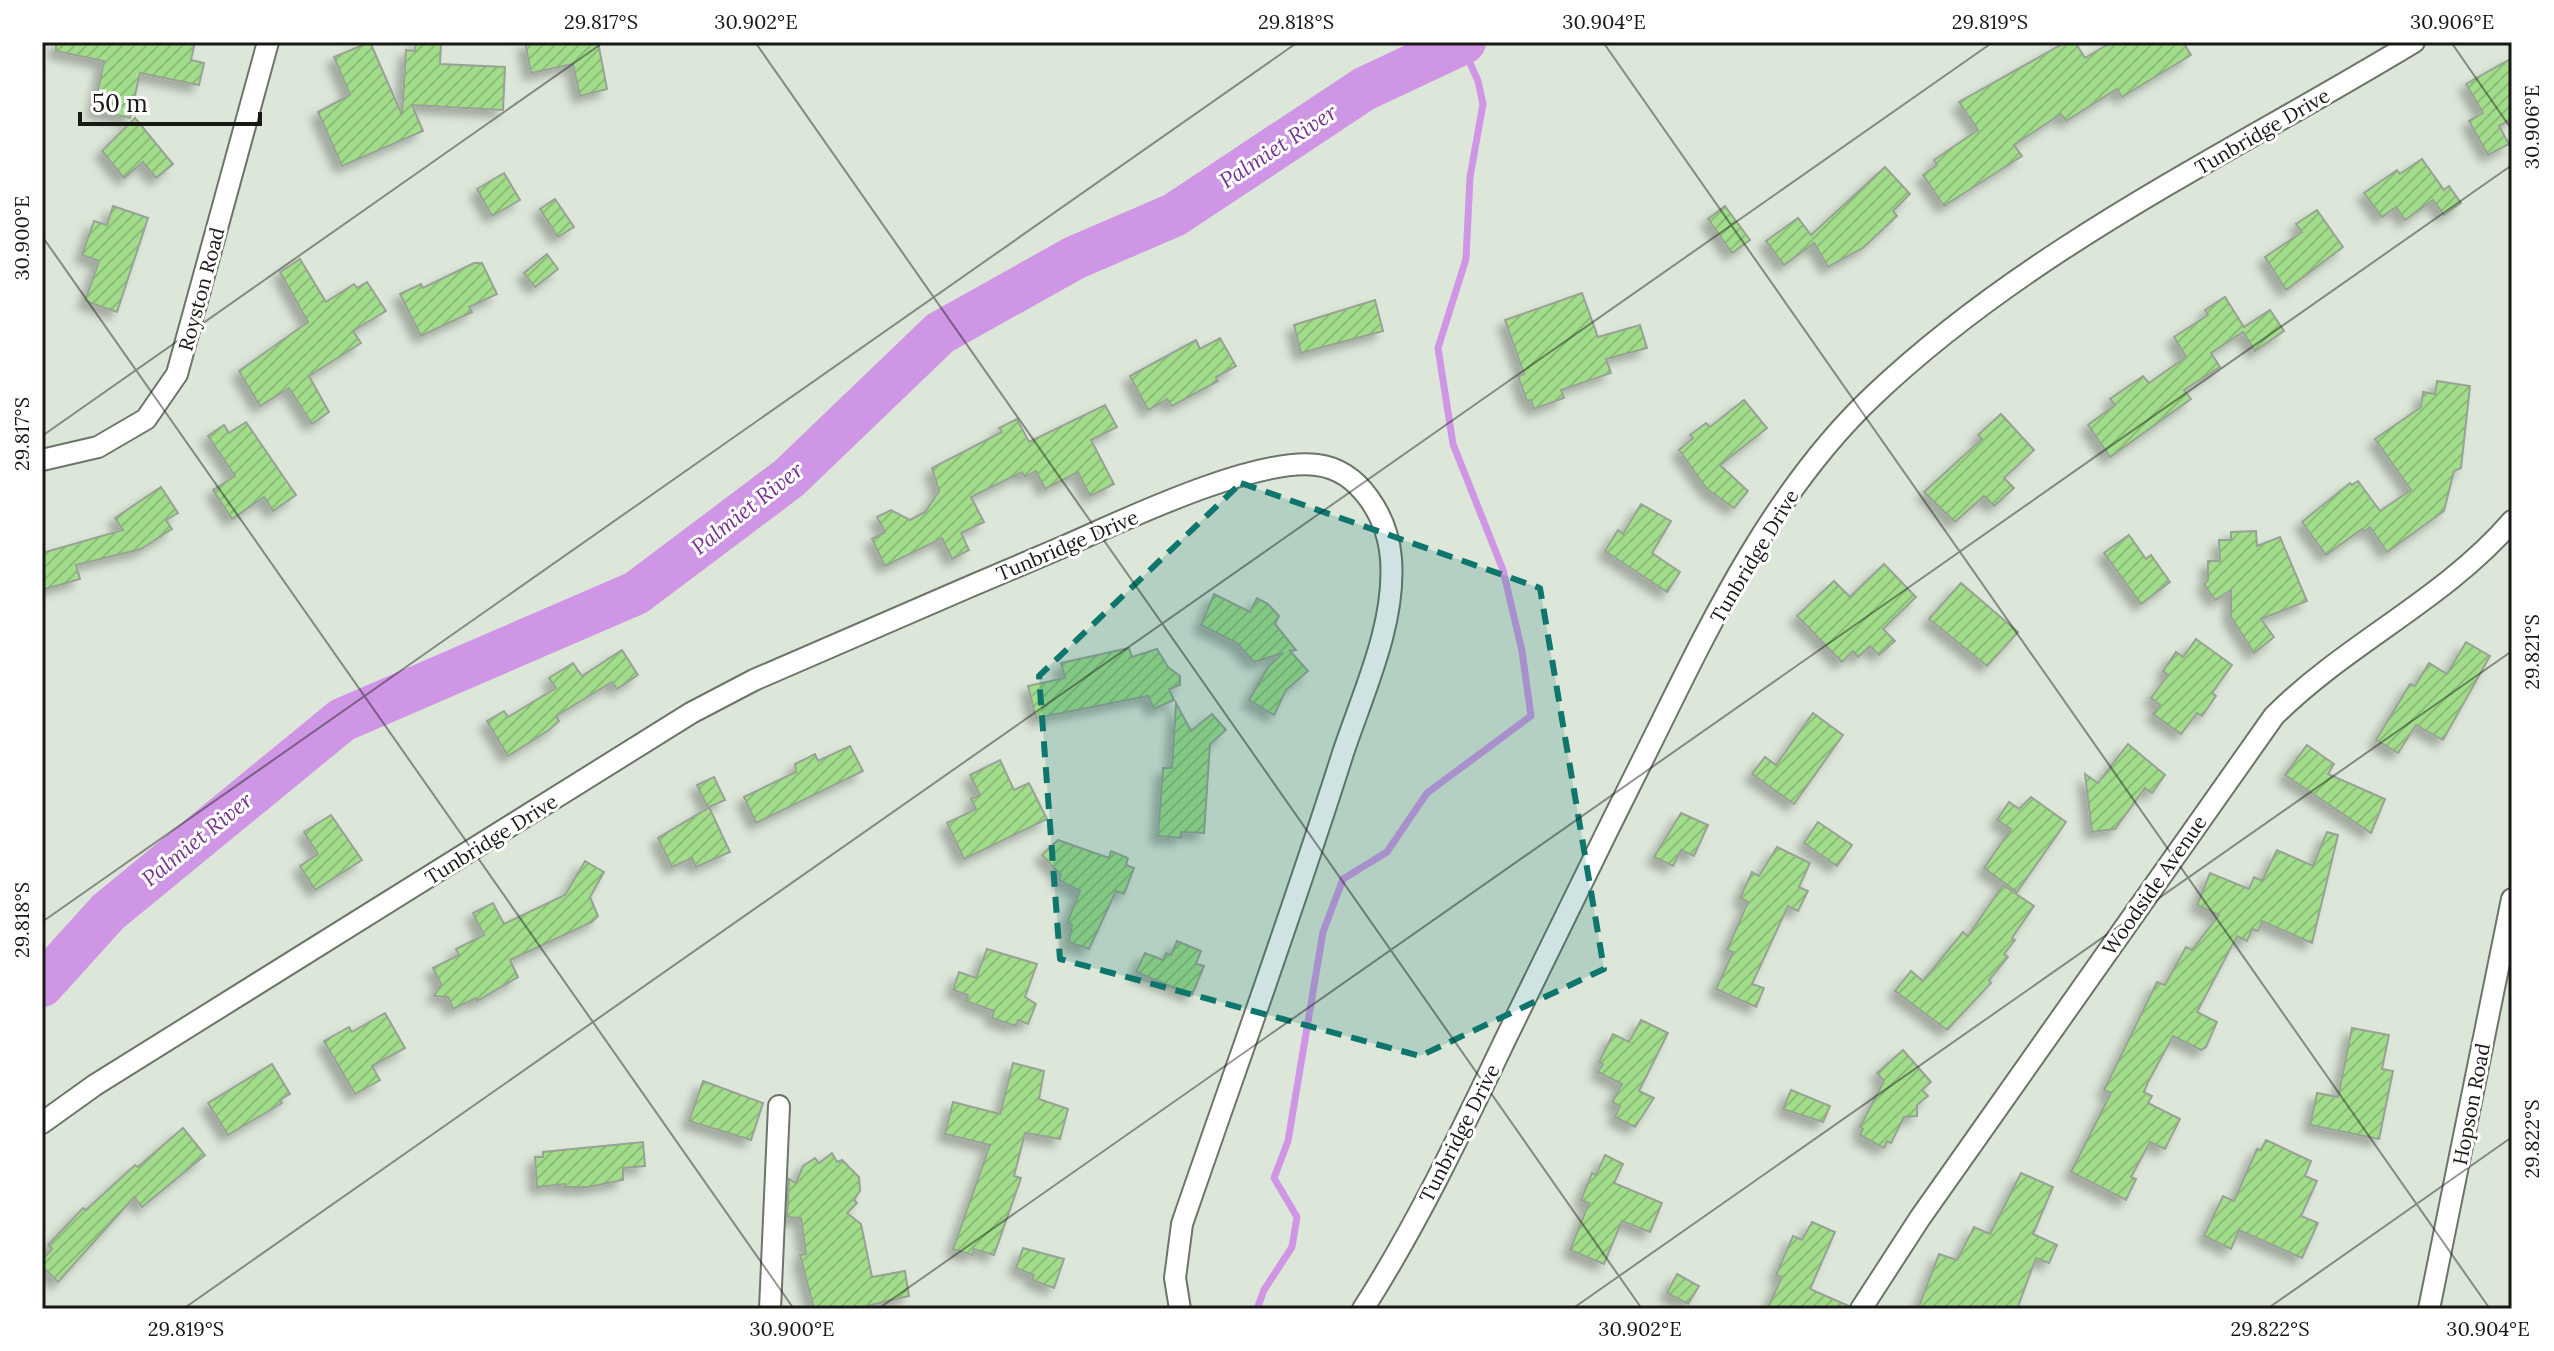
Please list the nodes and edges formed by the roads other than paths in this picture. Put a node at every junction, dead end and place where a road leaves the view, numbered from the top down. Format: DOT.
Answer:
graph roads {
  1 [pos="268,42"];
  2 [pos="2414,42"];
  3 [pos="42,460"];
  4 [pos="2512,521"];
  5 [pos="2512,899"];
  6 [pos="779,1106"];
  7 [pos="42,1123"];
  8 [pos="770,1309"];
  9 [pos="1180,1309"];
  10 [pos="1363,1309"];
  11 [pos="1861,1309"];
  12 [pos="2429,1309"];
  1 -- 3 [label="street, Royston Road"];
  2 -- 10 [label="street, Tunbridge Drive"];
  4 -- 11 [label="street, Woodside Avenue"];
  5 -- 12 [label="street, Hopson Road"];
  6 -- 8 [label="street"];
  7 -- 9 [label="street, Tunbridge Drive"];
}
